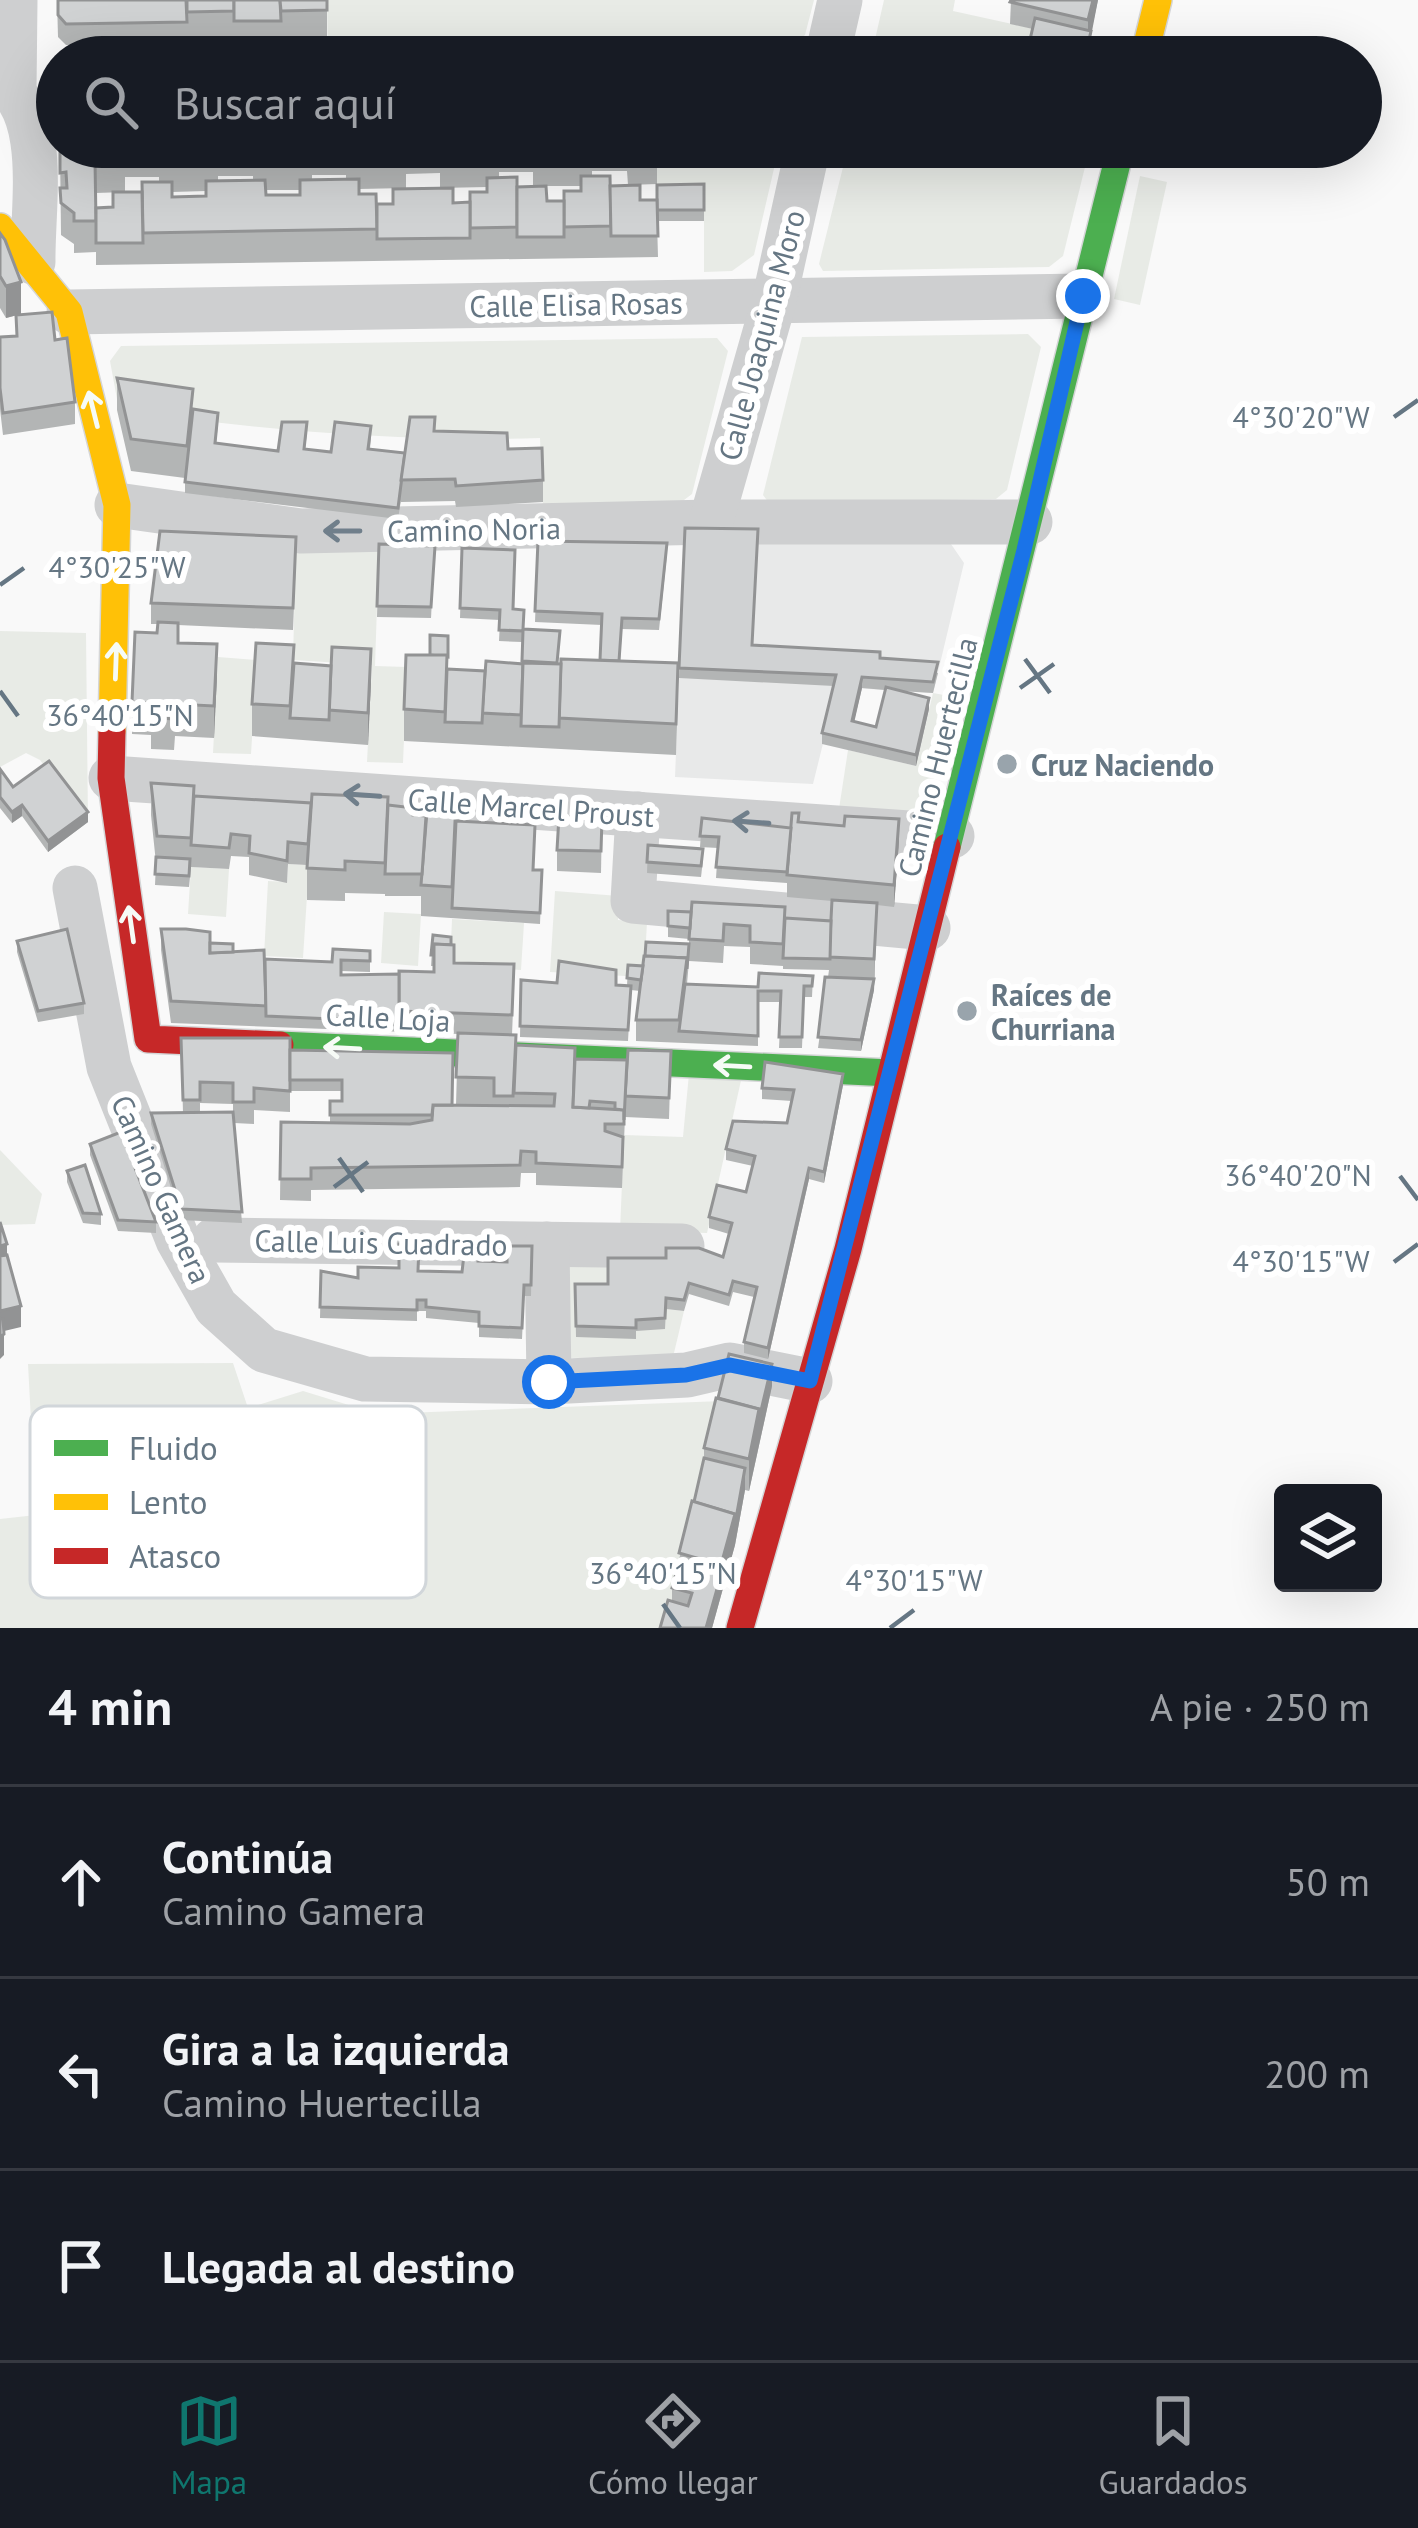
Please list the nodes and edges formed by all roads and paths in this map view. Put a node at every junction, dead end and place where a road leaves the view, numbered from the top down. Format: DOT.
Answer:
graph roads {
  1 [pos="15,0"];
  2 [pos="840,0"];
  3 [pos="1158,0"];
  4 [pos="832,36"];
  5 [pos="1149,36"];
  6 [pos="24,91"];
  7 [pos="32,148"];
  8 [pos="803,168"];
  9 [pos="1115,168"];
  10 [pos="0,180"];
  11 [pos="0,227"];
  12 [pos="33,262"];
  13 [pos="1083,296"];
  14 [pos="774,301"];
  15 [pos="69,312"];
  16 [pos="117,505"];
  17 [pos="711,522"];
  18 [pos="1030,522"];
  19 [pos="111,778"];
  20 [pos="638,814"];
  21 [pos="952,836"];
  22 [pos="75,888"];
  23 [pos="928,928"];
  24 [pos="891,1073"];
  25 [pos="214,1240"];
  26 [pos="547,1244"];
  27 [pos="682,1246"];
  28 [pos="810,1381"];
  29 [pos="549,1382"];
  30 [pos="740,1628"];
  1 -- 6 [label="street"];
  2 -- 4 [label="street"];
  3 -- 5 [label="street"];
  6 -- 7 [label="street"];
  7 -- 10 [label="street"];
  7 -- 12 [label="street"];
  8 -- 14 [label="street, Calle Joaquina Moro"];
  9 -- 13 [label="street, Camino Huertecilla"];
  11 -- 12 [label="street"];
  12 -- 15 [label="street"];
  13 -- 14 [label="street, Calle Elisa Rosas"];
  13 -- 18 [label="street, Camino Huertecilla"];
  14 -- 15 [label="street, Calle Elisa Rosas"];
  14 -- 17 [label="street, Calle Joaquina Moro"];
  16 -- 15 [label="street, one-way"];
  17 -- 16 [label="street, Camino Noria, one-way"];
  19 -- 16 [label="street, one-way"];
  17 -- 18 [label="street, Camino Noria"];
  18 -- 21 [label="street, Camino Huertecilla"];
  20 -- 19 [label="street, Calle Marcel Proust, one-way"];
  24 -- 19 [label="street, Calle Loja, one-way"];
  21 -- 20 [label="street, Calle Marcel Proust, one-way"];
  20 -- 23 [label="street"];
  21 -- 23 [label="street, Camino Huertecilla"];
  22 -- 29 [label="street, Camino Gamera"];
  23 -- 24 [label="street, Camino Huertecilla"];
  24 -- 28 [label="street, Camino Huertecilla"];
  25 -- 26 [label="street, Calle Luis Cuadrado"];
  26 -- 27 [label="street, Calle Luis Cuadrado"];
  26 -- 29 [label="street, Calle Luis Cuadrado"];
  28 -- 29 [label="street, Camino Gamera"];
  28 -- 30 [label="street, Camino Huertecilla"];
}
